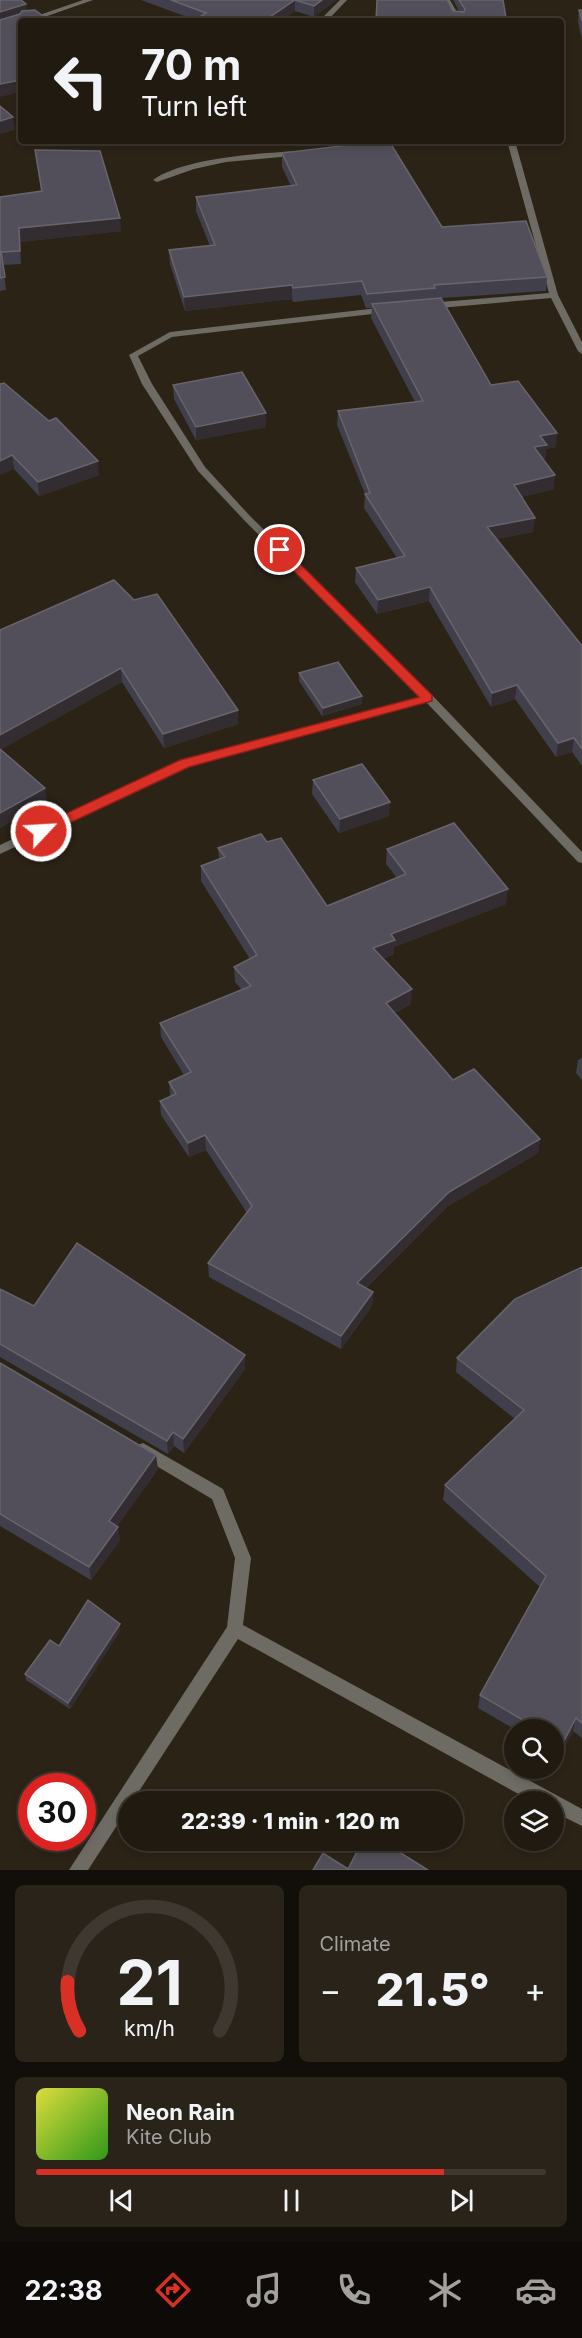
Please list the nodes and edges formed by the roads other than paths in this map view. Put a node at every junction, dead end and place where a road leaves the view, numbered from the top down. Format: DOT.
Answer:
graph roads {
  1 [pos="90,0"];
  2 [pos="344,0"];
  3 [pos="447,0"];
  4 [pos="34,18"];
  5 [pos="327,18"];
  6 [pos="456,18"];
  7 [pos="512,144"];
  8 [pos="311,151"];
  9 [pos="157,180"];
  10 [pos="554,295"];
  11 [pos="413,307"];
  12 [pos="402,308"];
  13 [pos="582,351"];
  14 [pos="428,698"];
  15 [pos="0,850"];
  16 [pos="582,859"];
  17 [pos="129,1441"];
  18 [pos="235,1629"];
  19 [pos="532,1791"];
  20 [pos="564,1808"];
  21 [pos="582,1818"];
  22 [pos="78,1870"];
  1 -- 4 [label="street"];
  2 -- 5 [label="street"];
  3 -- 6 [label="street"];
  7 -- 10 [label="street"];
  8 -- 9 [label="street"];
  10 -- 11 [label="street"];
  10 -- 13 [label="street"];
  12 -- 14 [label="street"];
  14 -- 15 [label="street"];
  14 -- 16 [label="street"];
  17 -- 18 [label="street"];
  18 -- 19 [label="street"];
  18 -- 22 [label="street"];
  20 -- 21 [label="street"];
}
